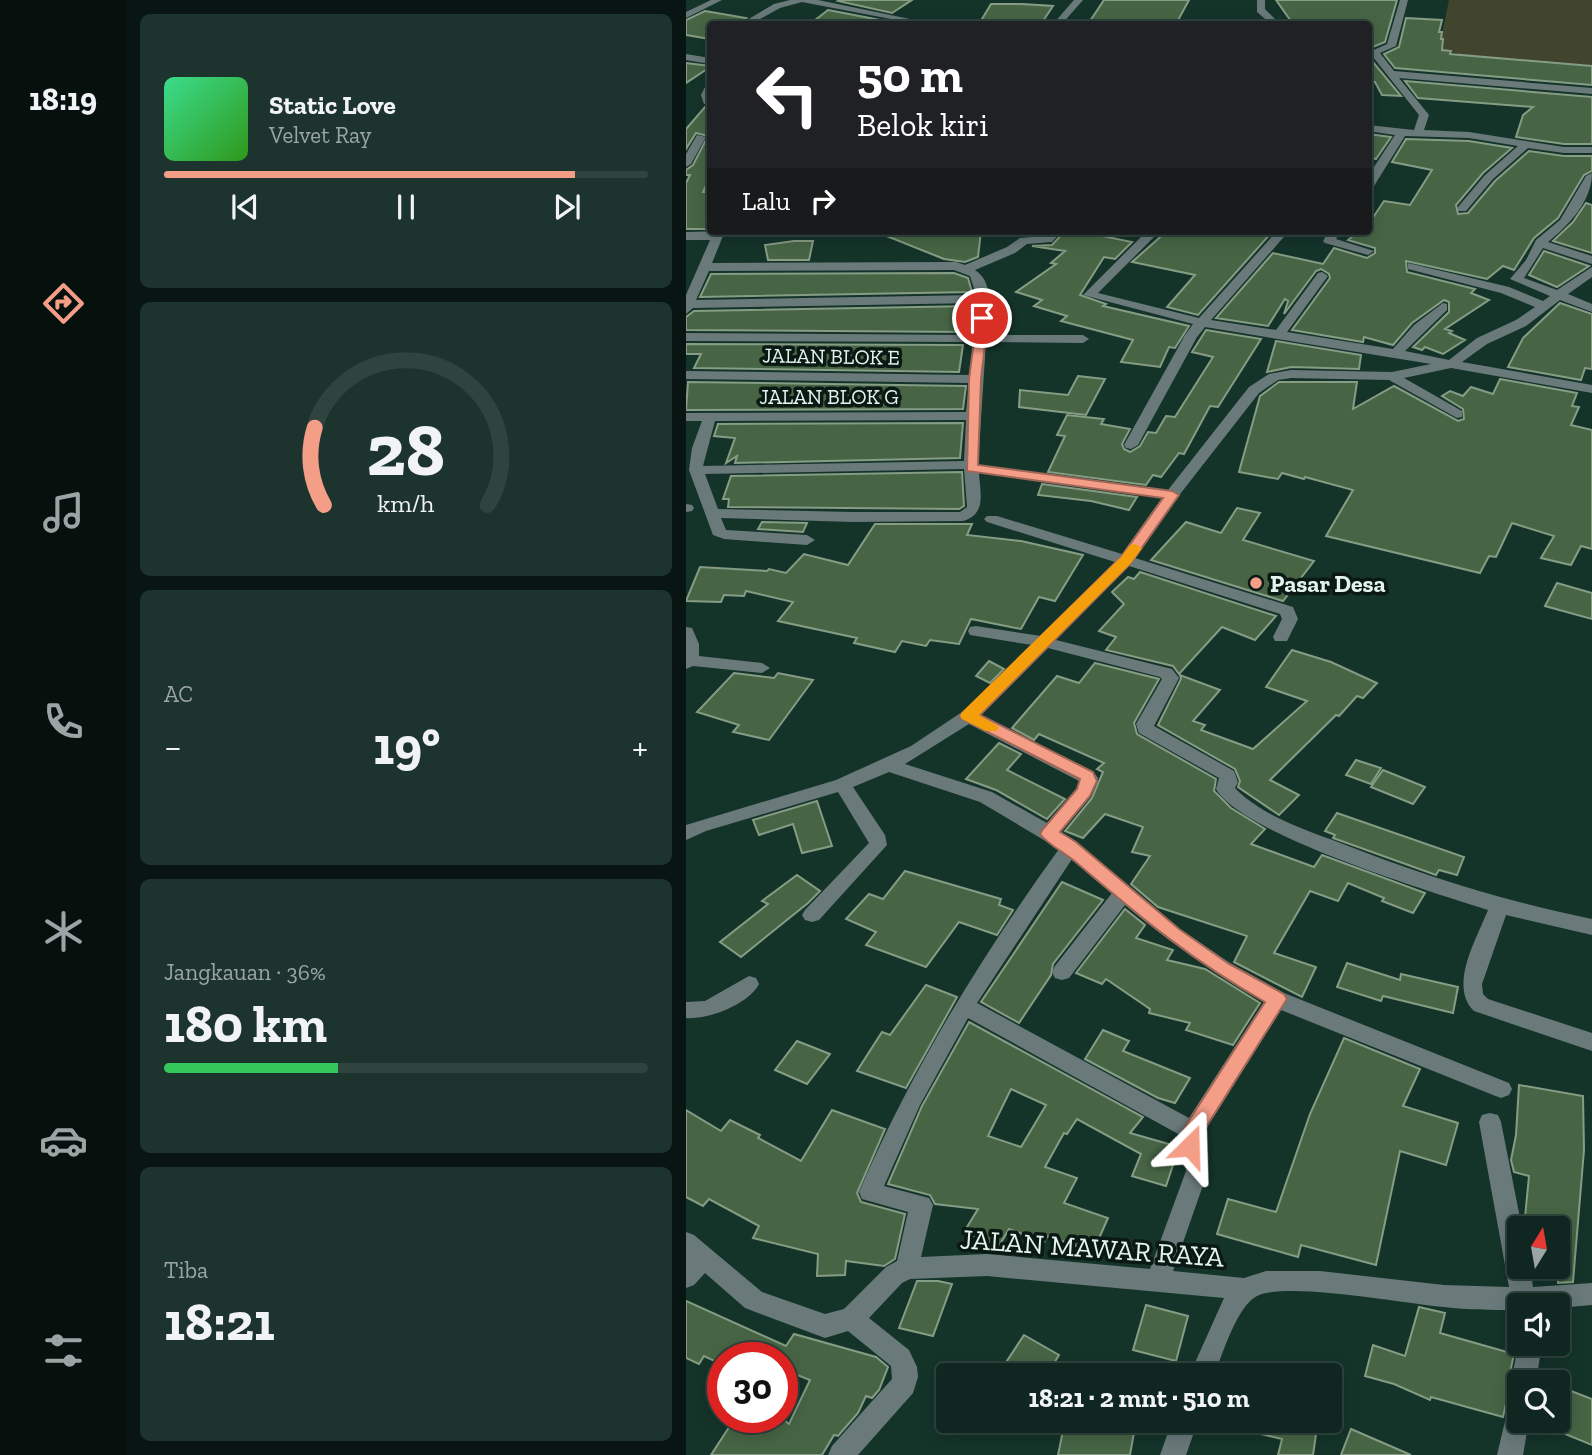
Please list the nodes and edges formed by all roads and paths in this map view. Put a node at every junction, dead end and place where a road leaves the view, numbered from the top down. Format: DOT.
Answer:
graph roads {
  1 [pos="718,0"];
  2 [pos="802,0"];
  3 [pos="1079,0"];
  4 [pos="1261,0"];
  5 [pos="1404,0"];
  6 [pos="686,15"];
  7 [pos="750,21"];
  8 [pos="913,21"];
  9 [pos="1061,21"];
  10 [pos="1273,21"];
  11 [pos="686,57"];
  12 [pos="707,60"];
  13 [pos="1392,74"];
  14 [pos="1592,91"];
  15 [pos="1372,129"];
  16 [pos="1401,133"];
  17 [pos="1418,134"];
  18 [pos="706,137"];
  19 [pos="686,138"];
  20 [pos="1524,146"];
  21 [pos="1592,150"];
  22 [pos="686,164"];
  23 [pos="1592,176"];
  24 [pos="1372,180"];
  25 [pos="1462,209"];
  26 [pos="710,235"];
  27 [pos="717,235"];
  28 [pos="1052,235"];
  29 [pos="1150,235"];
  30 [pos="1280,235"];
  31 [pos="1333,235"];
  32 [pos="687,238"];
  33 [pos="1540,243"];
  34 [pos="1367,251"];
  35 [pos="1412,266"];
  36 [pos="703,267"];
  37 [pos="967,269"];
  38 [pos="1591,270"];
  39 [pos="1322,276"];
  40 [pos="1555,296"];
  41 [pos="984,299"];
  42 [pos="1545,306"];
  43 [pos="687,307"];
  44 [pos="1443,307"];
  45 [pos="1592,308"];
  46 [pos="1203,323"];
  47 [pos="686,337"];
  48 [pos="981,337"];
  49 [pos="1278,337"];
  50 [pos="1083,340"];
  51 [pos="1396,353"];
  52 [pos="1451,364"];
  53 [pos="686,375"];
  54 [pos="1392,376"];
  55 [pos="975,379"];
  56 [pos="1592,389"];
  57 [pos="1457,414"];
  58 [pos="972,416"];
  59 [pos="686,417"];
  60 [pos="710,417"];
  61 [pos="1131,445"];
  62 [pos="971,467"];
  63 [pos="696,470"];
  64 [pos="1172,495"];
  65 [pos="713,513"];
  66 [pos="992,519"];
  67 [pos="807,540"];
  68 [pos="1126,560"];
  69 [pos="976,631"];
  70 [pos="686,632"];
  71 [pos="1281,636"];
  72 [pos="1044,642"];
  73 [pos="688,662"];
  74 [pos="762,668"];
  75 [pos="968,716"];
  76 [pos="888,765"];
  77 [pos="842,784"];
  78 [pos="690,825"];
  79 [pos="1049,834"];
  80 [pos="1070,847"];
  81 [pos="1124,892"];
  82 [pos="1499,906"];
  83 [pos="812,915"];
  84 [pos="1592,927"];
  85 [pos="1062,972"];
  86 [pos="749,984"];
  87 [pos="1277,999"];
  88 [pos="965,1006"];
  89 [pos="686,1010"];
  90 [pos="1592,1042"];
  91 [pos="1501,1089"];
  92 [pos="1490,1122"];
  93 [pos="1193,1130"];
  94 [pos="695,1250"];
  95 [pos="907,1268"];
  96 [pos="686,1277"];
  97 [pos="1158,1279"];
  98 [pos="1246,1289"];
  99 [pos="1522,1293"];
  100 [pos="1592,1294"];
  101 [pos="1570,1297"];
  102 [pos="1507,1302"];
  103 [pos="851,1319"];
  104 [pos="1207,1363"];
  105 [pos="1181,1433"];
  106 [pos="1514,1433"];
  107 [pos="841,1455"];
  108 [pos="1173,1455"];
  109 [pos="1510,1455"];
  1 -- 6 [label="street"];
  2 -- 7 [label="street"];
  2 -- 8 [label="street"];
  3 -- 9 [label="street"];
  4 -- 10 [label="street"];
  5 -- 13 [label="street"];
  11 -- 12 [label="street"];
  13 -- 14 [label="street"];
  13 -- 17 [label="street"];
  15 -- 16 [label="street"];
  16 -- 17 [label="street"];
  16 -- 24 [label="street"];
  17 -- 20 [label="street"];
  18 -- 19 [label="street"];
  18 -- 22 [label="street"];
  20 -- 21 [label="street"];
  20 -- 25 [label="street"];
  23 -- 33 [label="street"];
  26 -- 32 [label="street"];
  27 -- 36 [label="street"];
  28 -- 37 [label="street"];
  29 -- 46 [label="street"];
  30 -- 46 [label="street"];
  31 -- 34 [label="street"];
  33 -- 38 [label="street"];
  33 -- 40 [label="street"];
  35 -- 42 [label="street"];
  36 -- 37 [label="street"];
  36 -- 43 [label="street"];
  37 -- 41 [label="street"];
  38 -- 40 [label="street"];
  39 -- 49 [label="street"];
  40 -- 42 [label="street"];
  40 -- 45 [label="street"];
  41 -- 43 [label="street"];
  41 -- 48 [label="street"];
  42 -- 52 [label="street"];
  44 -- 51 [label="street"];
  46 -- 49 [label="street"];
  46 -- 61 [label="street"];
  47 -- 48 [label="street"];
  48 -- 50 [label="street"];
  48 -- 55 [label="street"];
  49 -- 51 [label="street"];
  51 -- 52 [label="street"];
  52 -- 54 [label="street"];
  52 -- 56 [label="street"];
  53 -- 55 [label="street, JALAN BLOK E"];
  54 -- 57 [label="street"];
  54 -- 64 [label="street"];
  55 -- 58 [label="street"];
  58 -- 60 [label="street, JALAN BLOK G"];
  58 -- 62 [label="street"];
  59 -- 60 [label="street, JALAN BLOK G"];
  60 -- 63 [label="street"];
  62 -- 63 [label="street"];
  62 -- 64 [label="street"];
  62 -- 65 [label="street"];
  63 -- 65 [label="street"];
  64 -- 68 [label="street"];
  65 -- 67 [label="street"];
  66 -- 68 [label="street"];
  68 -- 71 [label="street"];
  68 -- 72 [label="street"];
  69 -- 72 [label="street"];
  70 -- 73 [label="street"];
  72 -- 75 [label="street"];
  72 -- 82 [label="street"];
  73 -- 74 [label="street"];
  75 -- 76 [label="street"];
  75 -- 79 [label="street"];
  76 -- 77 [label="street"];
  76 -- 79 [label="street"];
  77 -- 78 [label="street"];
  77 -- 83 [label="street"];
  79 -- 80 [label="street"];
  80 -- 81 [label="street"];
  80 -- 88 [label="street"];
  81 -- 85 [label="street"];
  81 -- 87 [label="street"];
  82 -- 84 [label="street"];
  82 -- 90 [label="street"];
  86 -- 89 [label="street"];
  87 -- 91 [label="street"];
  87 -- 93 [label="street"];
  88 -- 93 [label="street"];
  88 -- 95 [label="street"];
  92 -- 99 [label="street"];
  93 -- 97 [label="street"];
  94 -- 96 [label="street"];
  94 -- 103 [label="street"];
  95 -- 97 [label="street, JALAN MAWAR RAYA"];
  95 -- 103 [label="street"];
  97 -- 98 [label="street, JALAN MAWAR RAYA"];
  98 -- 102 [label="street, JALAN MAWAR RAYA"];
  98 -- 104 [label="street"];
  100 -- 101 [label="street, JALAN MAWAR RAYA"];
  103 -- 107 [label="street"];
  105 -- 108 [label="street"];
  106 -- 109 [label="street"];
}
